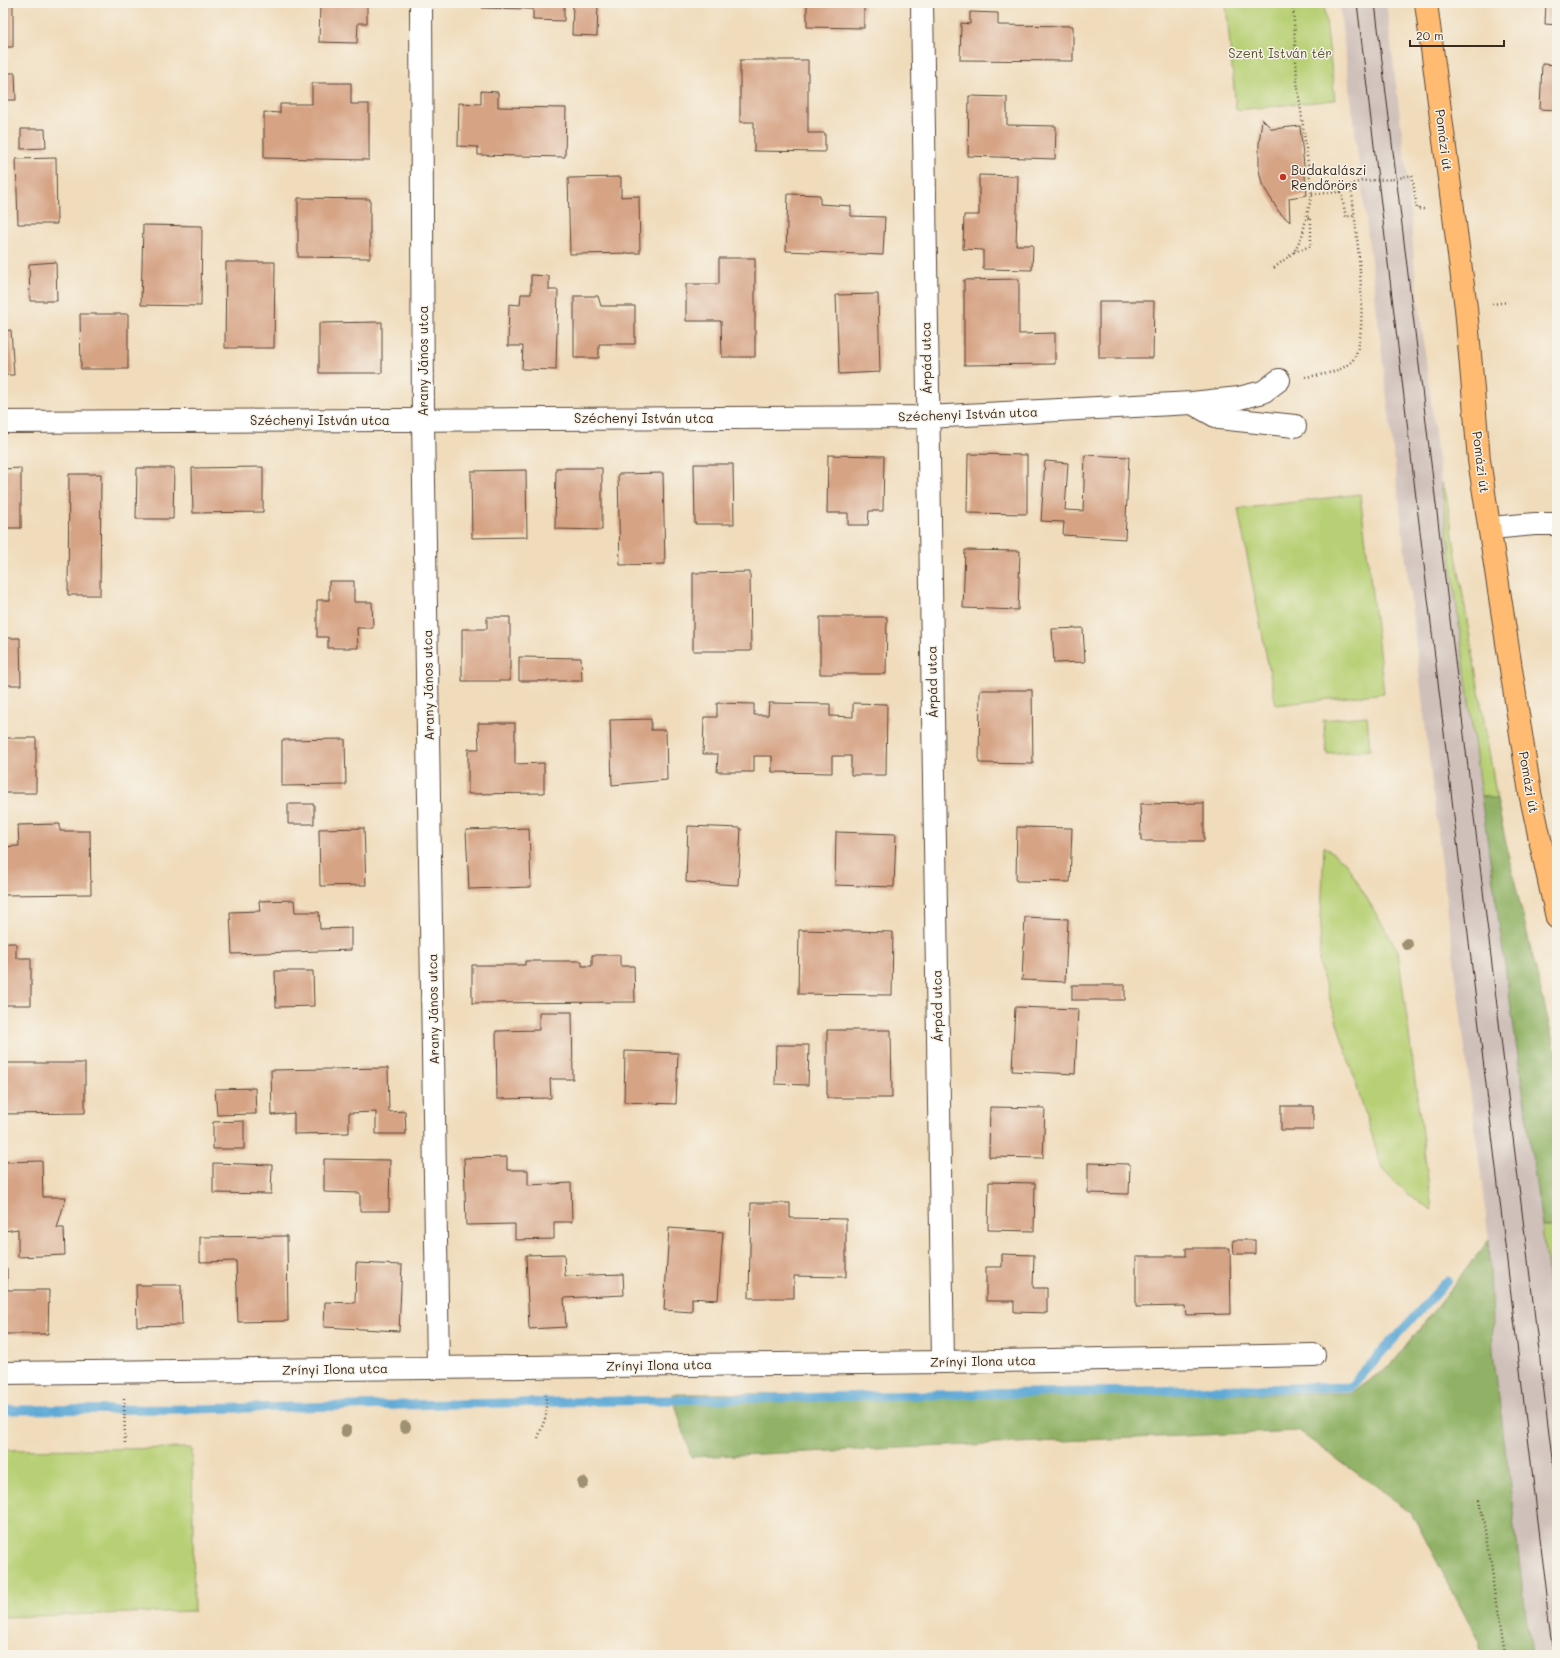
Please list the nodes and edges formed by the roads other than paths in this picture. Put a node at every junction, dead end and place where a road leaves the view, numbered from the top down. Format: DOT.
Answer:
graph roads {
  1 [pos="421,3"];
  2 [pos="922,3"];
  3 [pos="1426,3"];
  4 [pos="1279,380"];
  5 [pos="1192,403"];
  6 [pos="927,417"];
  7 [pos="423,419"];
  8 [pos="3,422"];
  9 [pos="1295,426"];
  10 [pos="1557,524"];
  11 [pos="1491,528"];
  12 [pos="1557,918"];
  13 [pos="1314,1355"];
  14 [pos="943,1362"];
  15 [pos="438,1367"];
  16 [pos="3,1373"];
  1 -- 7 [label="street, Arany János utca"];
  2 -- 6 [label="street, Árpád utca"];
  3 -- 11 [label="main road, Pomázi út"];
  4 -- 5 [label="street, Széchenyi István utca"];
  5 -- 6 [label="street, Széchenyi István utca"];
  5 -- 9 [label="street"];
  6 -- 7 [label="street, Széchenyi István utca"];
  6 -- 14 [label="street, Árpád utca"];
  7 -- 8 [label="street, Széchenyi István utca"];
  7 -- 15 [label="street, Arany János utca"];
  10 -- 11 [label="street"];
  11 -- 12 [label="main road, Pomázi út"];
  13 -- 14 [label="street, Zrínyi Ilona utca"];
  14 -- 15 [label="street, Zrínyi Ilona utca"];
  15 -- 16 [label="street, Zrínyi Ilona utca"];
}
